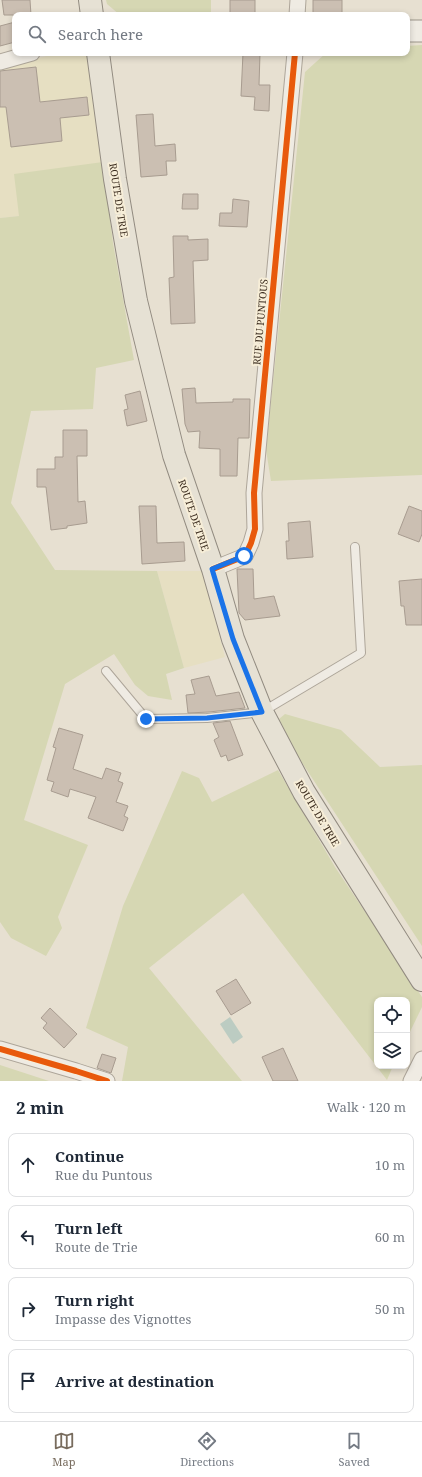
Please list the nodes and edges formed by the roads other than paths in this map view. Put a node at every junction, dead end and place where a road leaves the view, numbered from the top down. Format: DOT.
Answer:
graph roads {
  1 [pos="90,0"];
  2 [pos="298,0"];
  3 [pos="92,12"];
  4 [pos="297,12"];
  5 [pos="410,31"];
  6 [pos="422,31"];
  7 [pos="21,56"];
  8 [pos="98,56"];
  9 [pos="295,56"];
  10 [pos="0,62"];
  11 [pos="356,547"];
  12 [pos="212,569"];
  13 [pos="106,671"];
  14 [pos="262,712"];
  15 [pos="422,980"];
  16 [pos="0,1049"];
  17 [pos="422,1059"];
  18 [pos="107,1081"];
  19 [pos="411,1081"];
  1 -- 3 [label="main road"];
  2 -- 4 [label="street"];
  5 -- 6 [label="street"];
  7 -- 10 [label="street"];
  8 -- 12 [label="main road, ROUTE DE TRIE"];
  9 -- 12 [label="street, RUE DU PUNTOUS"];
  11 -- 14 [label="lane"];
  12 -- 14 [label="main road, ROUTE DE TRIE"];
  13 -- 14 [label="lane"];
  14 -- 15 [label="main road, ROUTE DE TRIE"];
  16 -- 18 [label="street"];
  17 -- 19 [label="street"];
}
